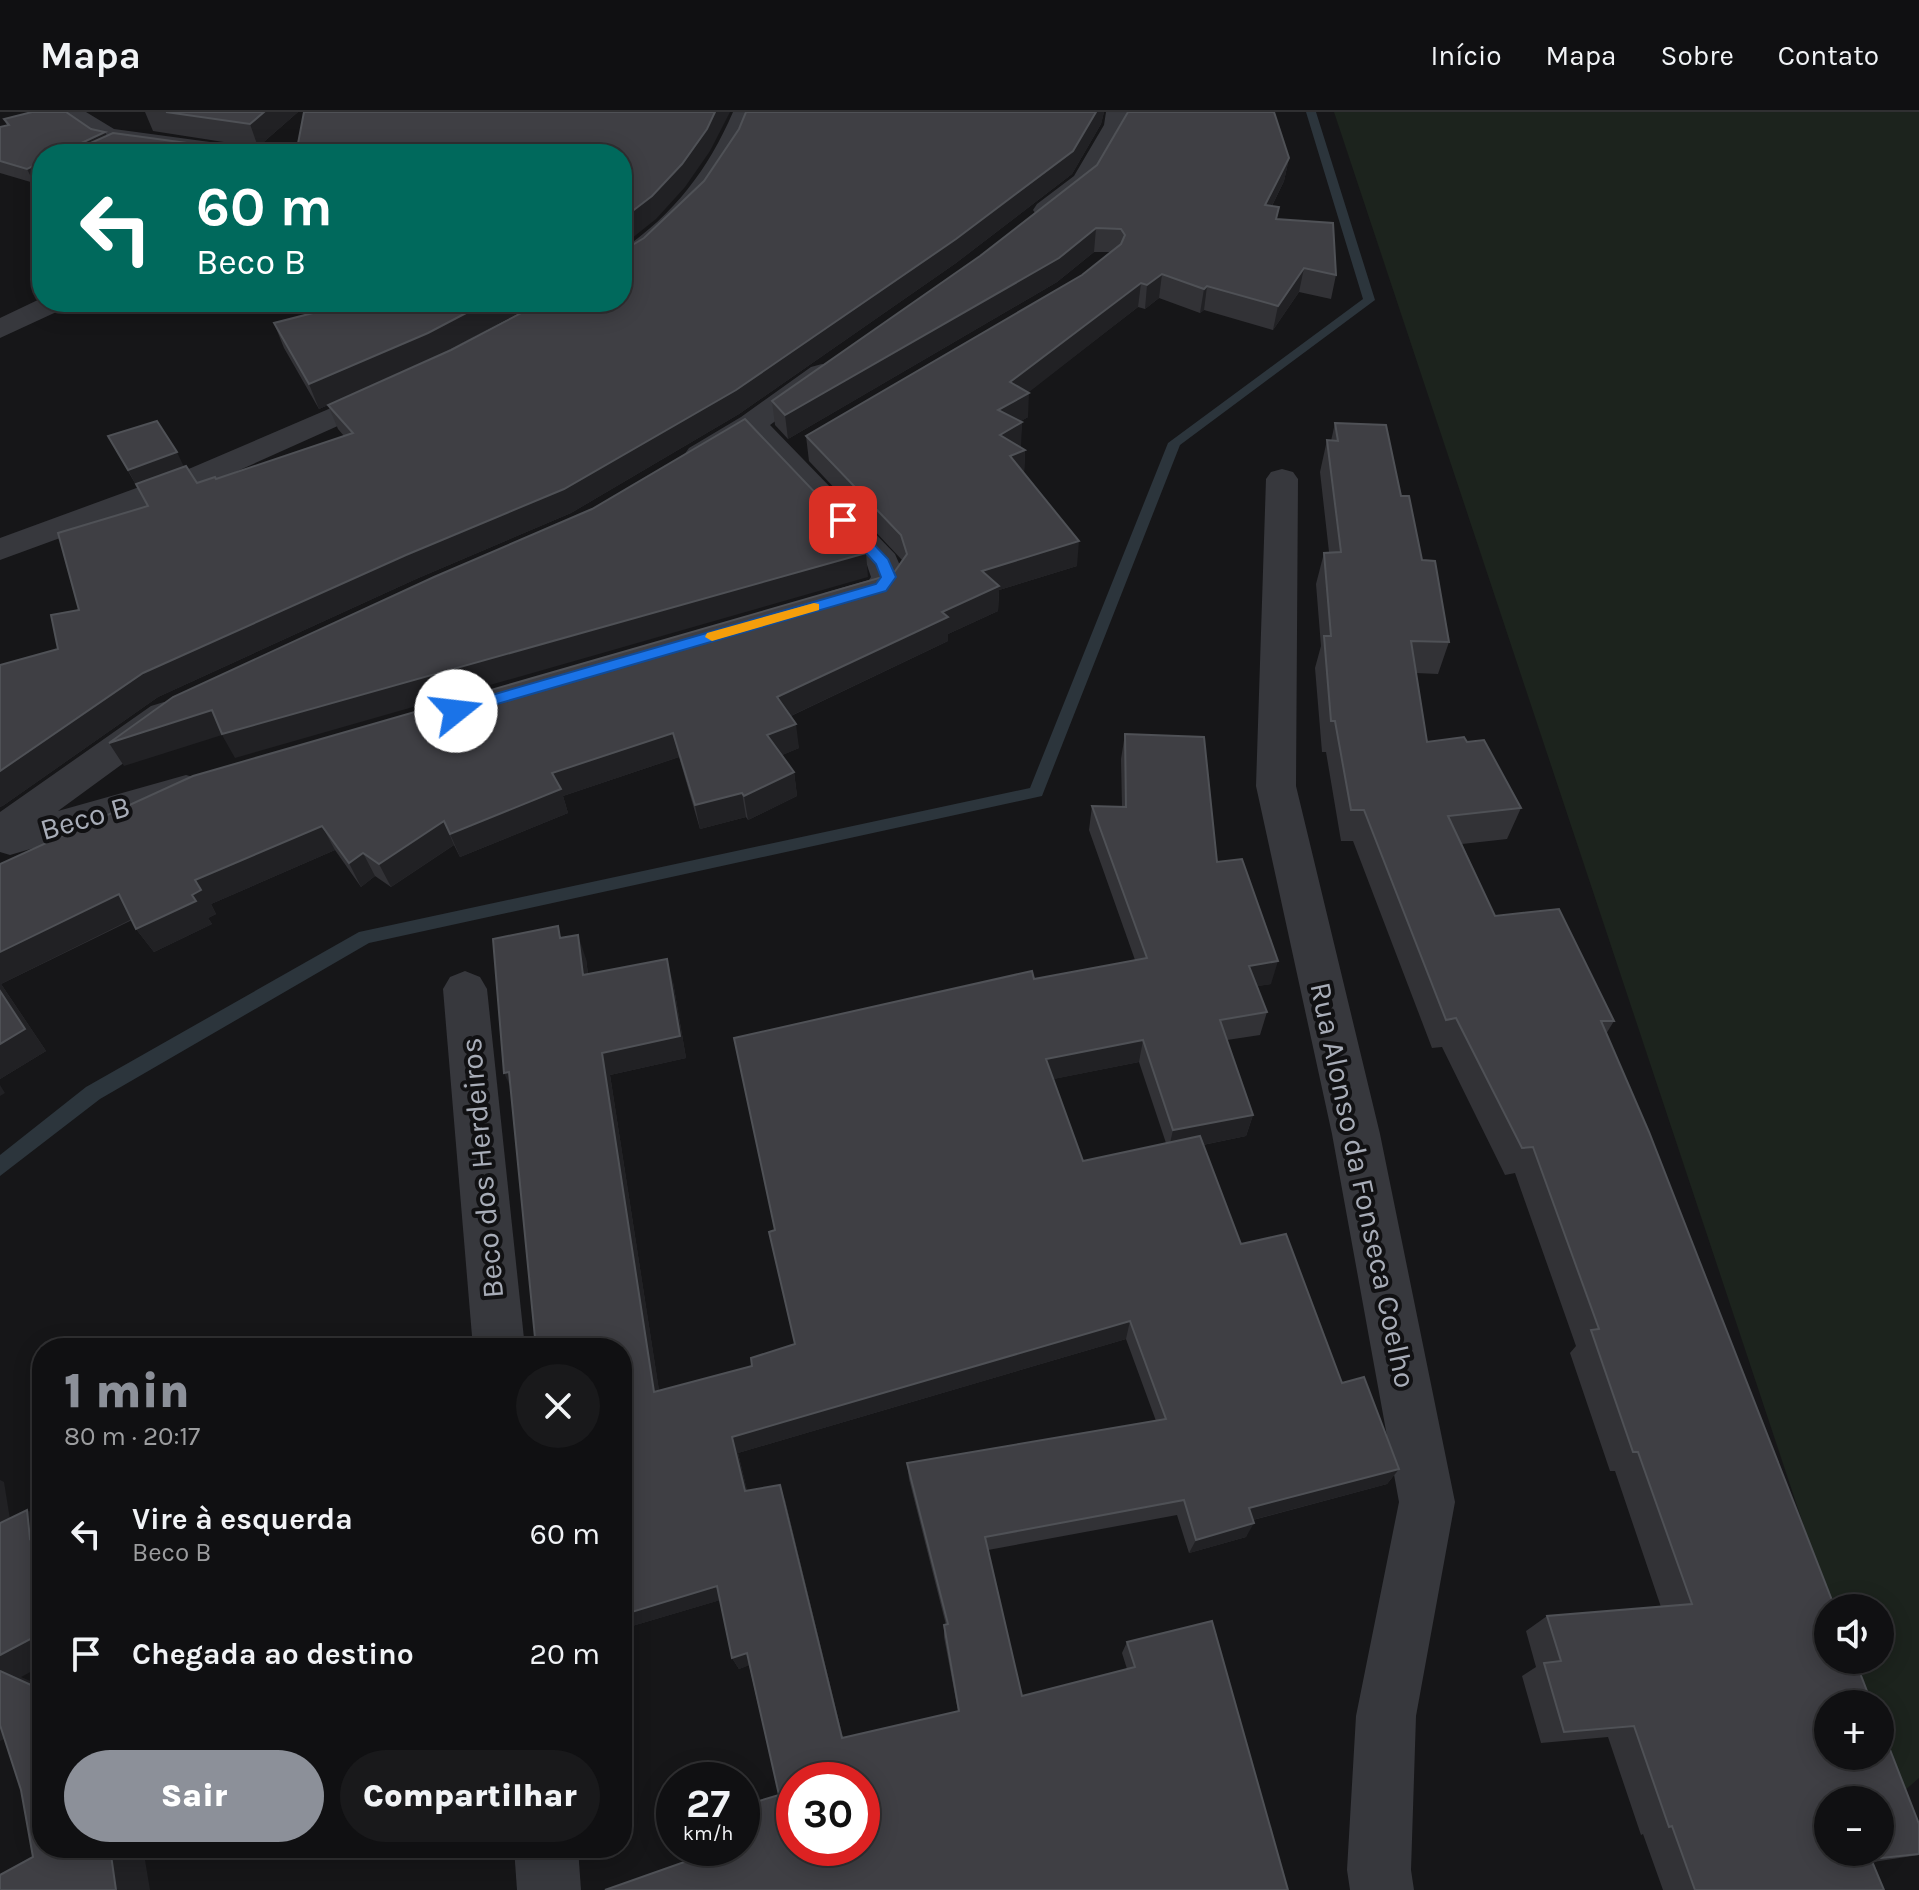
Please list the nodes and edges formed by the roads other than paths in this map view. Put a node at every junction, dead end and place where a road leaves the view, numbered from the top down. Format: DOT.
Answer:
graph roads {
  1 [pos="69,112"];
  2 [pos="745,112"];
  3 [pos="1118,112"];
  4 [pos="174,144"];
  5 [pos="1026,226"];
  6 [pos="632,255"];
  7 [pos="35,312"];
  8 [pos="0,329"];
  9 [pos="852,352"];
  10 [pos="418,379"];
  11 [pos="752,424"];
  12 [pos="675,470"];
  13 [pos="1282,479"];
  14 [pos="0,550"];
  15 [pos="805,610"];
  16 [pos="186,703"];
  17 [pos="213,781"];
  18 [pos="0,833"];
  19 [pos="0,842"];
  20 [pos="465,989"];
  21 [pos="498,1338"];
  22 [pos="547,1858"];
  23 [pos="549,1890"];
  24 [pos="1382,1890"];
  1 -- 4 [label="street"];
  2 -- 6 [label="street"];
  3 -- 5 [label="street"];
  7 -- 8 [label="street"];
  9 -- 11 [label="street"];
  10 -- 14 [label="street"];
  11 -- 12 [label="street"];
  11 -- 15 [label="street"];
  13 -- 24 [label="street, Rua Alonso da Fonseca Coelho"];
  16 -- 18 [label="street"];
  17 -- 19 [label="street, Beco B"];
  20 -- 21 [label="street, Beco dos Herdeiros"];
  22 -- 23 [label="street"];
}
